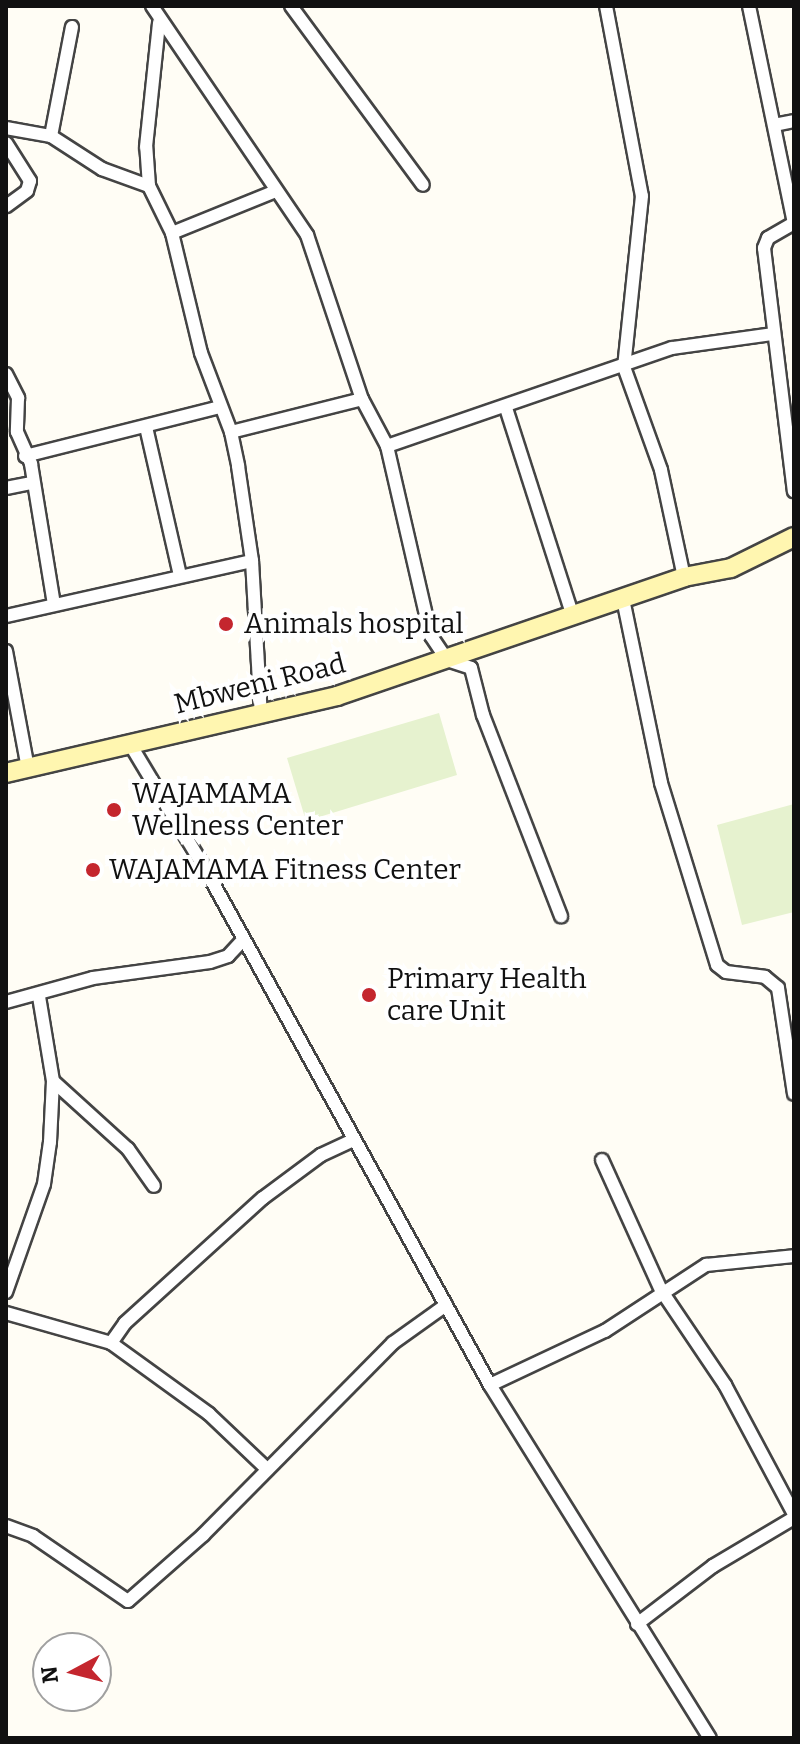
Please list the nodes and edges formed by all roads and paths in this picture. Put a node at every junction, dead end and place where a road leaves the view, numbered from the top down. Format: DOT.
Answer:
graph roads {
  1 [pos="152,6"];
  2 [pos="292,6"];
  3 [pos="606,6"];
  4 [pos="749,6"];
  5 [pos="159,23"];
  6 [pos="72,27"];
  7 [pos="794,121"];
  8 [pos="774,125"];
  9 [pos="6,128"];
  10 [pos="51,136"];
  11 [pos="6,143"];
  12 [pos="423,185"];
  13 [pos="149,186"];
  14 [pos="276,191"];
  15 [pos="6,206"];
  16 [pos="172,233"];
  17 [pos="773,334"];
  18 [pos="624,367"];
  19 [pos="6,374"];
  20 [pos="362,399"];
  21 [pos="220,407"];
  22 [pos="506,408"];
  23 [pos="146,427"];
  24 [pos="231,432"];
  25 [pos="387,446"];
  26 [pos="25,456"];
  27 [pos="31,483"];
  28 [pos="6,488"];
  29 [pos="794,491"];
  30 [pos="794,537"];
  31 [pos="252,561"];
  32 [pos="180,576"];
  33 [pos="684,577"];
  34 [pos="623,599"];
  35 [pos="54,604"];
  36 [pos="6,616"];
  37 [pos="573,617"];
  38 [pos="6,651"];
  39 [pos="447,660"];
  40 [pos="261,716"];
  41 [pos="130,744"];
  42 [pos="28,768"];
  43 [pos="6,773"];
  44 [pos="561,916"];
  45 [pos="243,940"];
  46 [pos="39,996"];
  47 [pos="6,1002"];
  48 [pos="53,1081"];
  49 [pos="794,1094"];
  50 [pos="353,1140"];
  51 [pos="602,1160"];
  52 [pos="154,1186"];
  53 [pos="794,1256"];
  54 [pos="661,1290"];
  55 [pos="6,1292"];
  56 [pos="446,1305"];
  57 [pos="6,1313"];
  58 [pos="111,1343"];
  59 [pos="490,1385"];
  60 [pos="266,1468"];
  61 [pos="794,1516"];
  62 [pos="6,1526"];
  63 [pos="637,1624"];
  64 [pos="710,1738"];
  1 -- 5 [label="street"];
  2 -- 12 [label="street"];
  3 -- 18 [label="street"];
  4 -- 8 [label="street"];
  5 -- 13 [label="street"];
  5 -- 14 [label="street"];
  6 -- 10 [label="street"];
  7 -- 8 [label="street"];
  8 -- 17 [label="street"];
  9 -- 10 [label="street"];
  10 -- 13 [label="street"];
  11 -- 15 [label="street"];
  13 -- 16 [label="street"];
  14 -- 16 [label="street"];
  14 -- 20 [label="street"];
  16 -- 21 [label="street"];
  17 -- 18 [label="street"];
  17 -- 29 [label="street"];
  18 -- 22 [label="street"];
  18 -- 33 [label="street"];
  19 -- 26 [label="street"];
  20 -- 24 [label="street"];
  20 -- 25 [label="street"];
  21 -- 23 [label="street"];
  21 -- 24 [label="street"];
  22 -- 25 [label="street"];
  22 -- 37 [label="street"];
  23 -- 26 [label="street"];
  23 -- 32 [label="street"];
  24 -- 31 [label="street"];
  25 -- 39 [label="street"];
  26 -- 27 [label="street"];
  27 -- 28 [label="street"];
  27 -- 35 [label="street"];
  30 -- 33 [label="street, Mbweni Road"];
  31 -- 32 [label="street"];
  31 -- 40 [label="street"];
  32 -- 35 [label="street"];
  33 -- 34 [label="street, Mbweni Road"];
  34 -- 37 [label="street, Mbweni Road"];
  34 -- 49 [label="street"];
  35 -- 36 [label="street"];
  37 -- 39 [label="street, Mbweni Road"];
  38 -- 42 [label="street"];
  39 -- 40 [label="street, Mbweni Road"];
  39 -- 44 [label="street"];
  40 -- 41 [label="street, Mbweni Road"];
  41 -- 42 [label="street, Mbweni Road"];
  41 -- 45 [label="street"];
  42 -- 43 [label="street, Mbweni Road"];
  45 -- 46 [label="street"];
  45 -- 50 [label="street"];
  46 -- 47 [label="street"];
  46 -- 48 [label="street"];
  48 -- 52 [label="street"];
  48 -- 55 [label="street"];
  50 -- 56 [label="street"];
  50 -- 58 [label="street"];
  51 -- 54 [label="street"];
  53 -- 54 [label="street"];
  54 -- 59 [label="street"];
  54 -- 61 [label="street"];
  56 -- 59 [label="street"];
  56 -- 60 [label="street"];
  57 -- 58 [label="street"];
  58 -- 60 [label="street"];
  59 -- 63 [label="street"];
  60 -- 62 [label="street"];
  61 -- 63 [label="street"];
  63 -- 64 [label="street"];
}
